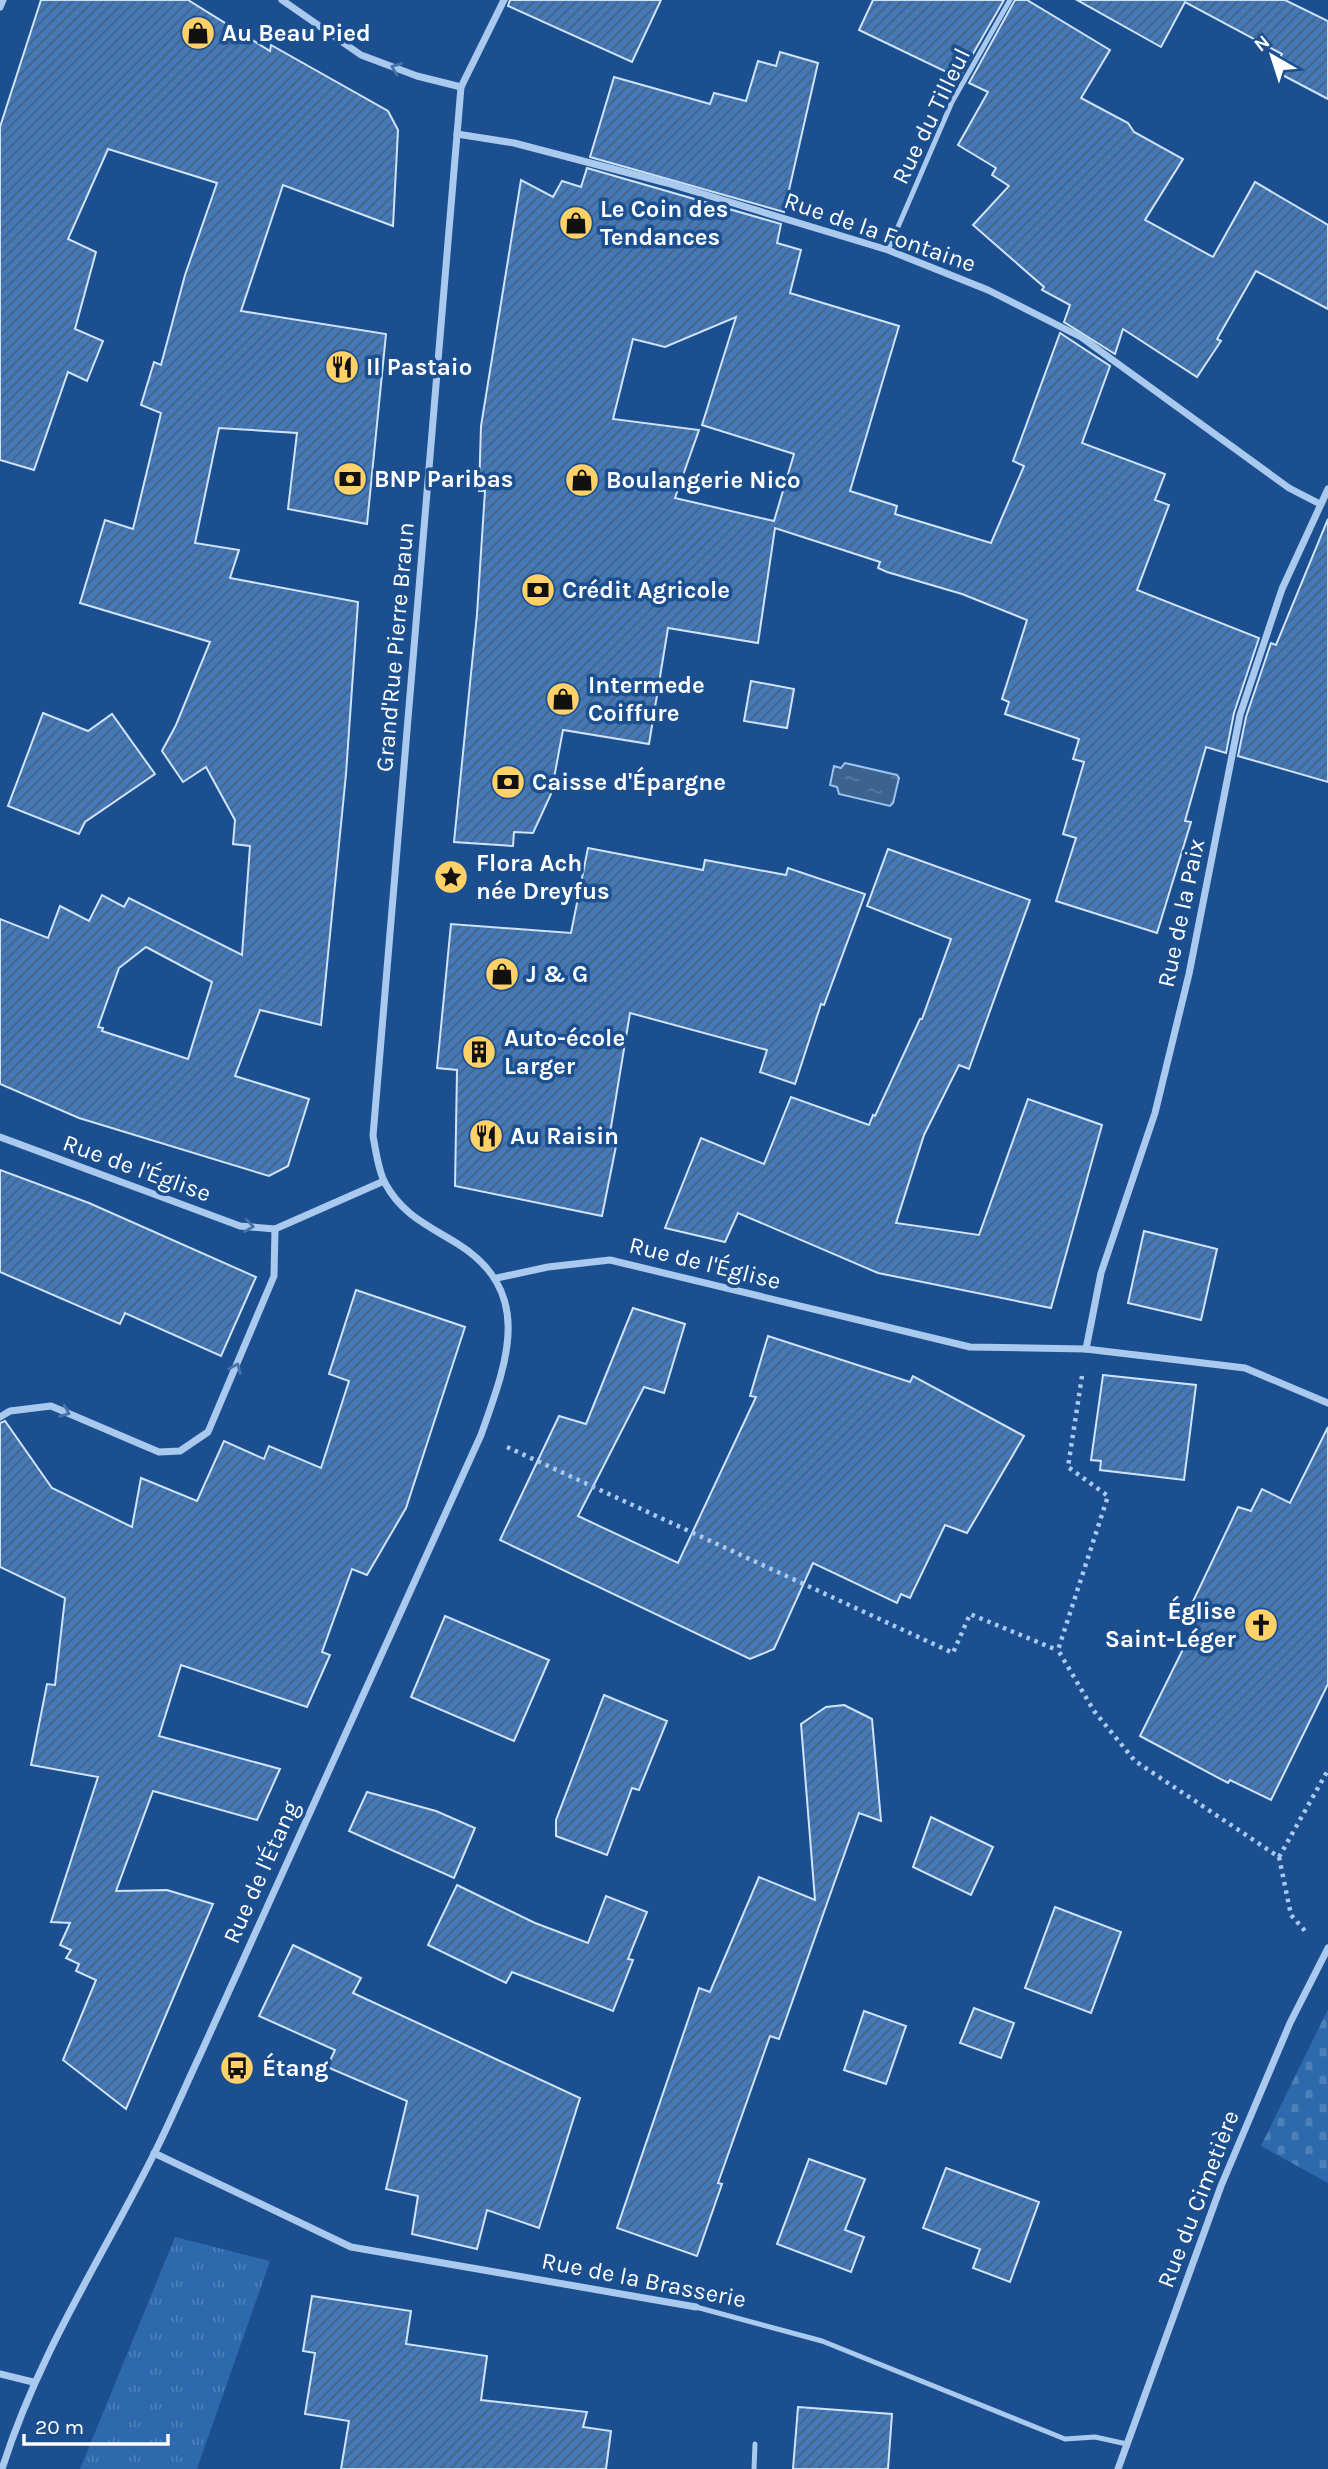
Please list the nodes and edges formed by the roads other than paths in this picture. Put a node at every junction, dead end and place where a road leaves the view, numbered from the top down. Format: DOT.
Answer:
graph roads {
  1 [pos="2,0"];
  2 [pos="282,0"];
  3 [pos="504,0"];
  4 [pos="1010,0"];
  5 [pos="0,7"];
  6 [pos="461,87"];
  7 [pos="457,134"];
  8 [pos="888,250"];
  9 [pos="1328,489"];
  10 [pos="1320,504"];
  11 [pos="0,1137"];
  12 [pos="384,1181"];
  13 [pos="275,1229"];
  14 [pos="497,1278"];
  15 [pos="1086,1349"];
  16 [pos="1328,1403"];
  17 [pos="0,1417"];
  18 [pos="1326,1952"];
  19 [pos="154,2153"];
  20 [pos="696,2307"];
  21 [pos="0,2374"];
  22 [pos="33,2382"];
  23 [pos="755,2444"];
  24 [pos="1127,2444"];
  25 [pos="2,2469"];
  26 [pos="754,2469"];
  27 [pos="1118,2469"];
  1 -- 5 [label="street"];
  6 -- 2 [label="street, one-way"];
  3 -- 6 [label="street, Grand'Rue Pierre Braun"];
  4 -- 8 [label="lane, Rue du Tilleul"];
  6 -- 7 [label="street, Grand'Rue Pierre Braun"];
  7 -- 8 [label="street, Rue de la Fontaine"];
  7 -- 12 [label="street, Grand'Rue Pierre Braun"];
  8 -- 10 [label="street, Rue de la Fontaine"];
  9 -- 10 [label="street, Rue de la Paix"];
  10 -- 15 [label="street, Rue de la Paix"];
  11 -- 13 [label="street, Rue de l'Église, one-way"];
  12 -- 13 [label="street, Rue de l'Église"];
  12 -- 14 [label="street"];
  17 -- 13 [label="street, one-way"];
  14 -- 15 [label="street, Rue de l'Église"];
  14 -- 19 [label="street, Rue de l'Étang"];
  15 -- 16 [label="street, Rue de l'Église"];
  18 -- 24 [label="street, Rue du Cimetière"];
  19 -- 20 [label="street, Rue de la Brasserie"];
  19 -- 22 [label="street, Rue de l'Étang"];
  20 -- 24 [label="lane, Rue de la Brasserie"];
  21 -- 22 [label="street"];
  22 -- 25 [label="street, Rue de l'Étang"];
  23 -- 26 [label="lane"];
  24 -- 27 [label="street, Rue du Cimetière"];
}
